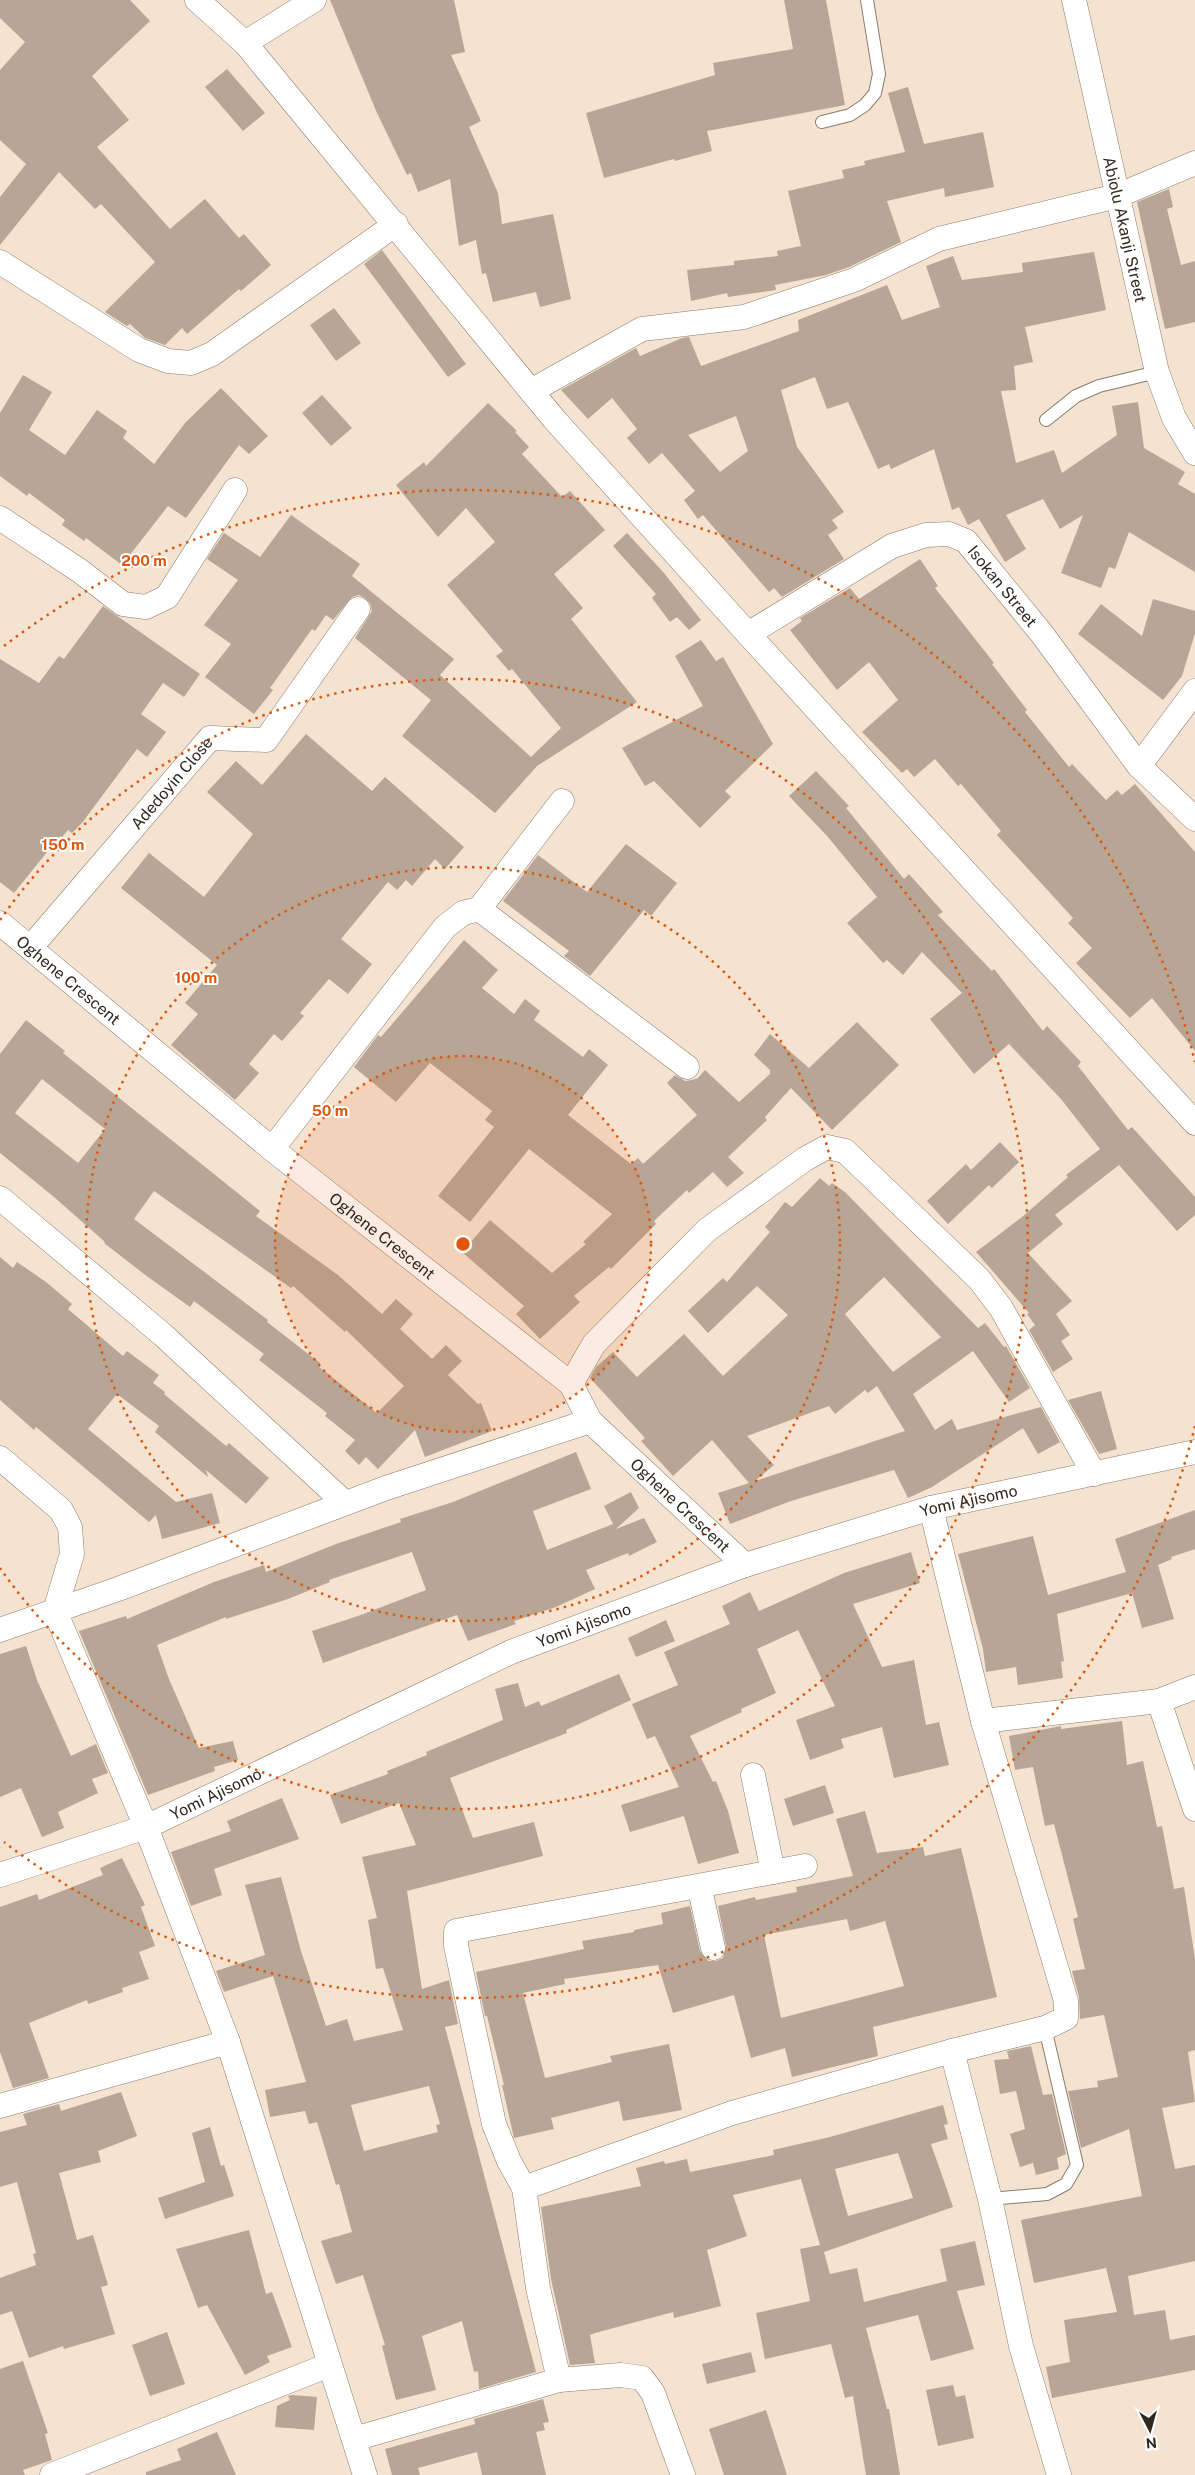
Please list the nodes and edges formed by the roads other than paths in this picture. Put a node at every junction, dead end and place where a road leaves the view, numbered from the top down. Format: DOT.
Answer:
graph roads {
  1 [pos="197,0"];
  2 [pos="314,0"];
  3 [pos="867,0"];
  4 [pos="1074,0"];
  5 [pos="246,43"];
  6 [pos="822,122"];
  7 [pos="1195,163"];
  8 [pos="1117,196"];
  9 [pos="396,224"];
  10 [pos="0,262"];
  11 [pos="1157,372"];
  12 [pos="531,391"];
  13 [pos="1046,420"];
  14 [pos="1195,453"];
  15 [pos="235,490"];
  16 [pos="0,518"];
  17 [pos="358,609"];
  18 [pos="748,634"];
  19 [pos="1195,691"];
  20 [pos="1139,766"];
  21 [pos="562,801"];
  22 [pos="1195,819"];
  23 [pos="479,909"];
  24 [pos="0,923"];
  25 [pos="31,947"];
  26 [pos="687,1067"];
  27 [pos="1195,1123"];
  28 [pos="272,1149"];
  29 [pos="0,1198"];
  30 [pos="571,1384"];
  31 [pos="590,1421"];
  32 [pos="1195,1452"];
  33 [pos="0,1458"];
  34 [pos="1094,1474"];
  35 [pos="344,1503"];
  36 [pos="931,1508"];
  37 [pos="745,1565"];
  38 [pos="55,1611"];
  39 [pos="0,1630"];
  40 [pos="1195,1687"];
  41 [pos="1159,1701"];
  42 [pos="983,1721"];
  43 [pos="753,1775"];
  44 [pos="1195,1809"];
  45 [pos="146,1827"];
  46 [pos="805,1866"];
  47 [pos="773,1872"];
  48 [pos="0,1874"];
  49 [pos="696,1888"];
  50 [pos="713,1948"];
  51 [pos="1045,2028"];
  52 [pos="228,2042"];
  53 [pos="952,2051"];
  54 [pos="0,2106"];
  55 [pos="524,2188"];
  56 [pos="990,2199"];
  57 [pos="329,2365"];
  58 [pos="560,2380"];
  59 [pos="354,2439"];
  60 [pos="52,2475"];
  61 [pos="365,2475"];
  62 [pos="683,2475"];
  63 [pos="1059,2475"];
  1 -- 5 [label="street"];
  2 -- 5 [label="street"];
  3 -- 6 [label="lane"];
  4 -- 8 [label="street, Abiolu Akanji Street"];
  5 -- 9 [label="street"];
  7 -- 8 [label="street"];
  8 -- 11 [label="street, Abiolu Akanji Street"];
  8 -- 12 [label="street"];
  9 -- 10 [label="street"];
  9 -- 12 [label="street"];
  11 -- 13 [label="lane"];
  11 -- 14 [label="street, Abiolu Akanji Street"];
  12 -- 18 [label="street"];
  15 -- 16 [label="street"];
  17 -- 25 [label="street, Adedoyin Close"];
  18 -- 20 [label="street, Isokan Street"];
  18 -- 27 [label="street"];
  19 -- 20 [label="street"];
  20 -- 22 [label="street, Isokan Street"];
  21 -- 23 [label="street"];
  23 -- 26 [label="street"];
  23 -- 28 [label="street"];
  24 -- 25 [label="street, Oghene Crescent"];
  25 -- 28 [label="street, Oghene Crescent"];
  28 -- 30 [label="street, Oghene Crescent"];
  29 -- 35 [label="street"];
  30 -- 31 [label="street, Oghene Crescent"];
  30 -- 34 [label="street"];
  31 -- 35 [label="street"];
  31 -- 37 [label="street, Oghene Crescent"];
  32 -- 34 [label="street, Yomi Ajisomo"];
  33 -- 38 [label="street"];
  34 -- 36 [label="street, Yomi Ajisomo"];
  35 -- 38 [label="street"];
  36 -- 37 [label="street, Yomi Ajisomo"];
  36 -- 42 [label="street"];
  37 -- 45 [label="street, Yomi Ajisomo"];
  38 -- 39 [label="street"];
  38 -- 45 [label="street"];
  40 -- 41 [label="street"];
  41 -- 42 [label="street"];
  41 -- 44 [label="street"];
  42 -- 51 [label="street"];
  43 -- 47 [label="street"];
  45 -- 48 [label="street, Yomi Ajisomo"];
  45 -- 52 [label="street"];
  46 -- 47 [label="street"];
  47 -- 49 [label="street"];
  49 -- 50 [label="street"];
  49 -- 55 [label="street"];
  51 -- 53 [label="street"];
  51 -- 56 [label="lane"];
  52 -- 54 [label="street"];
  52 -- 57 [label="street"];
  53 -- 55 [label="street"];
  53 -- 56 [label="street"];
  55 -- 58 [label="street"];
  56 -- 63 [label="street"];
  57 -- 59 [label="street"];
  57 -- 60 [label="street"];
  58 -- 59 [label="street"];
  58 -- 62 [label="street"];
  59 -- 61 [label="street"];
}
